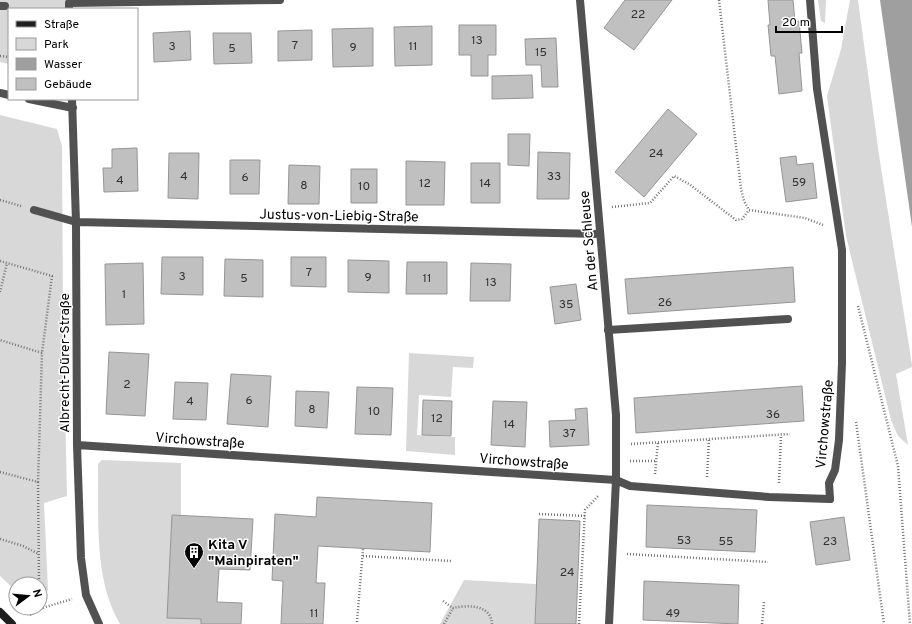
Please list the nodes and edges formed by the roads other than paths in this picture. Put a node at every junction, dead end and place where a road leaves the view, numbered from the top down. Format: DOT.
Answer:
graph roads {
  1 [pos="280,0"];
  2 [pos="580,0"];
  3 [pos="810,0"];
  4 [pos="69,6"];
  5 [pos="33,100"];
  6 [pos="72,100"];
  7 [pos="73,108"];
  8 [pos="34,210"];
  9 [pos="76,222"];
  10 [pos="600,234"];
  11 [pos="788,319"];
  12 [pos="608,330"];
  13 [pos="77,445"];
  14 [pos="616,480"];
  15 [pos="0,612"];
  16 [pos="12,624"];
  17 [pos="98,624"];
  18 [pos="609,624"];
  1 -- 4 [label="street"];
  2 -- 10 [label="street, An der Schleuse"];
  3 -- 14 [label="street, Virchowstraße"];
  5 -- 7 [label="street"];
  6 -- 7 [label="street, Albrecht-Dürer-Straße"];
  7 -- 9 [label="street, Albrecht-Dürer-Straße"];
  8 -- 9 [label="street, Justus-von-Liebig-Straße"];
  9 -- 10 [label="street, Justus-von-Liebig-Straße"];
  9 -- 13 [label="street, Albrecht-Dürer-Straße"];
  10 -- 12 [label="street, An der Schleuse"];
  11 -- 12 [label="street"];
  12 -- 14 [label="street, An der Schleuse"];
  13 -- 14 [label="street, Virchowstraße"];
  13 -- 17 [label="street, Albrecht-Dürer-Straße"];
  14 -- 18 [label="street"];
  15 -- 16 [label="main road"];
}
